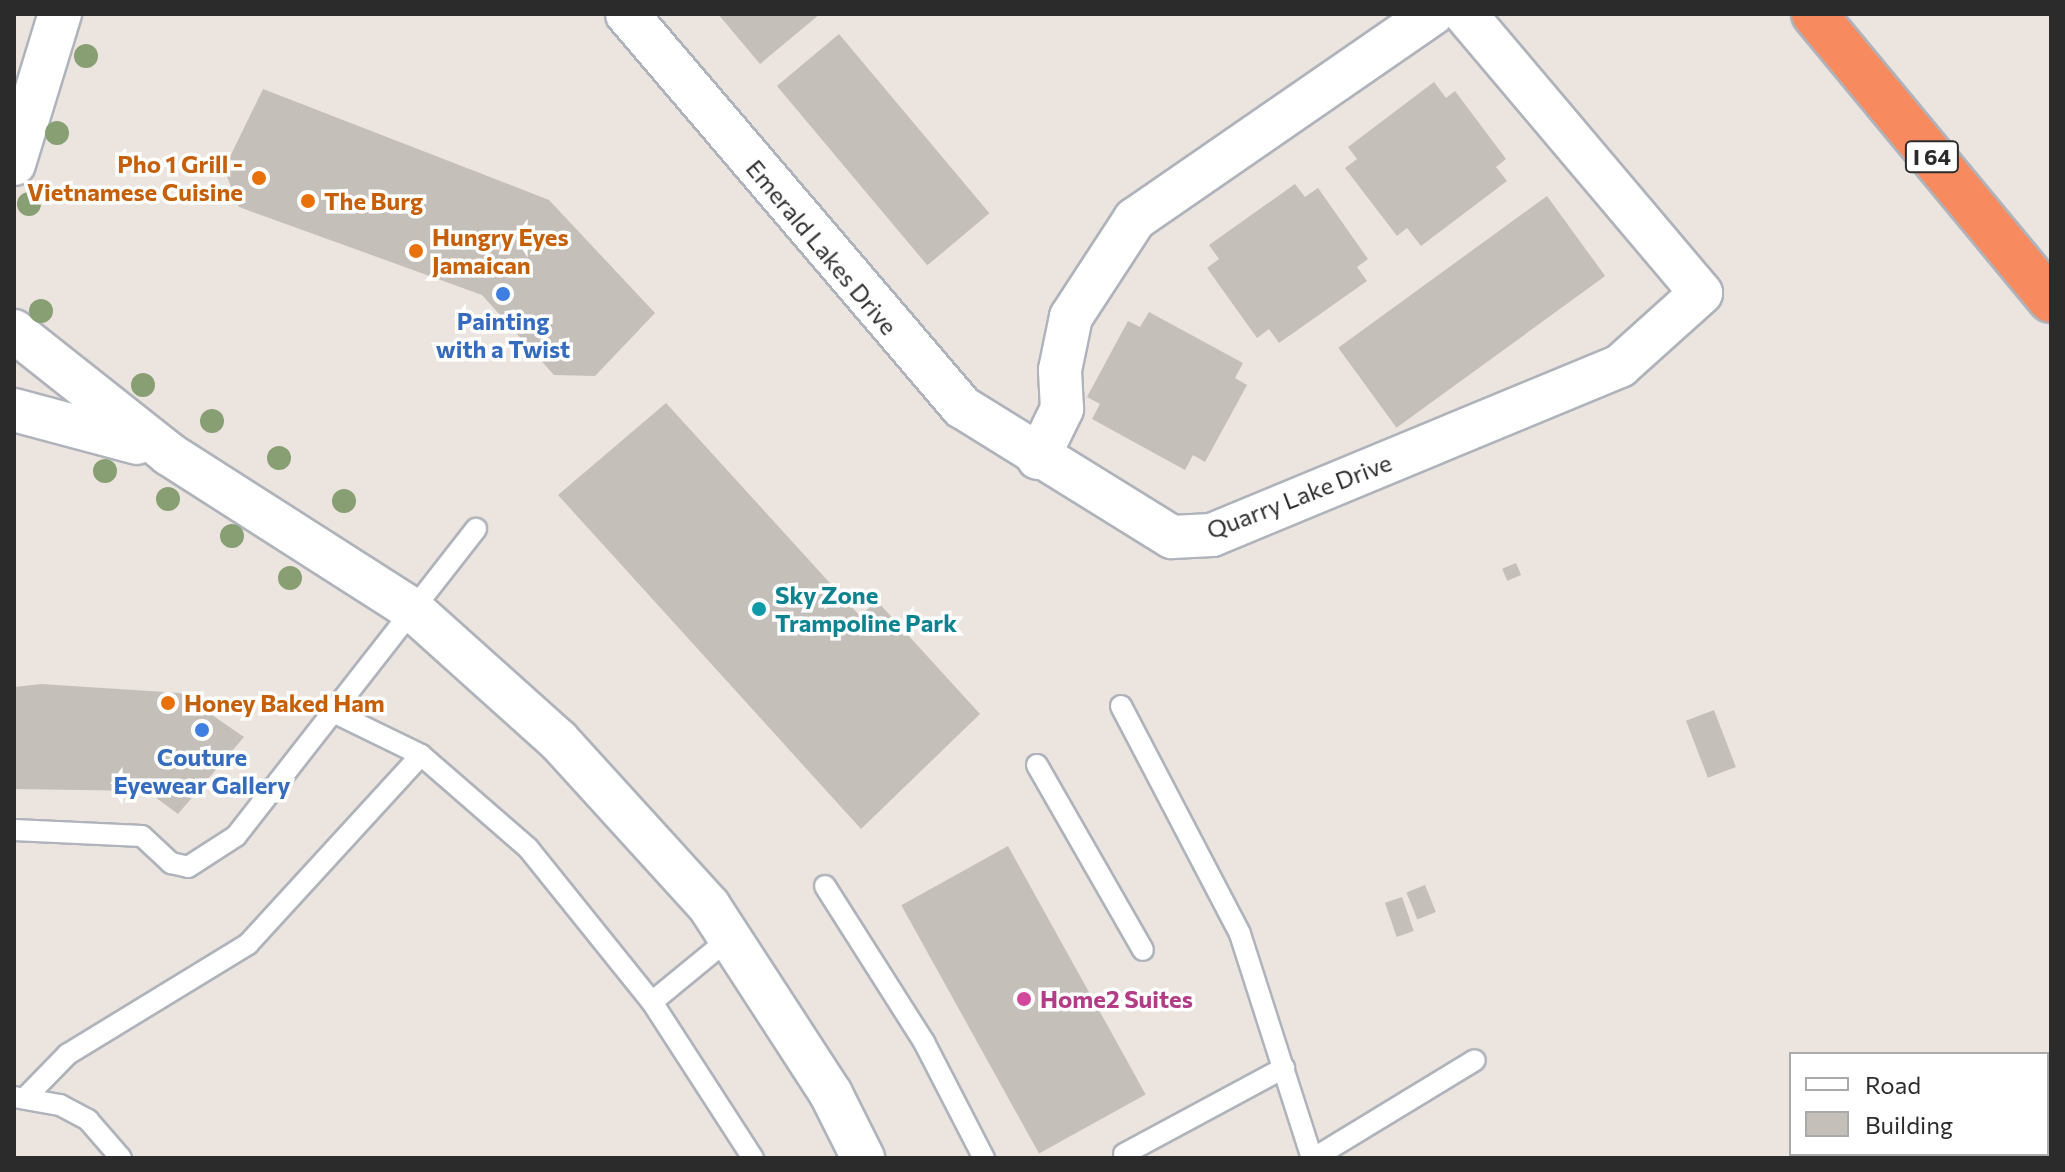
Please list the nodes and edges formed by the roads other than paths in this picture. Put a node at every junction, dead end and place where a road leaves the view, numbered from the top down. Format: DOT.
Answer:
graph roads {
  1 [pos="60,14"];
  2 [pos="627,14"];
  3 [pos="1432,14"];
  4 [pos="1465,14"];
  5 [pos="1814,14"];
  6 [pos="16,145"];
  7 [pos="2051,300"];
  8 [pos="14,331"];
  9 [pos="14,410"];
  10 [pos="169,454"];
  11 [pos="1038,458"];
  12 [pos="476,529"];
  13 [pos="413,610"];
  14 [pos="1121,706"];
  15 [pos="333,712"];
  16 [pos="421,755"];
  17 [pos="1037,765"];
  18 [pos="14,830"];
  19 [pos="825,886"];
  20 [pos="730,938"];
  21 [pos="1143,950"];
  22 [pos="652,1002"];
  23 [pos="1475,1060"];
  24 [pos="1284,1068"];
  25 [pos="20,1097"];
  26 [pos="112,1153"];
  27 [pos="1124,1154"];
  28 [pos="753,1158"];
  29 [pos="863,1158"];
  30 [pos="984,1158"];
  31 [pos="1313,1158"];
  1 -- 6 [label="street"];
  2 -- 11 [label="street, Emerald Lakes Drive"];
  3 -- 11 [label="street"];
  4 -- 11 [label="street, Quarry Lake Drive"];
  5 -- 7 [label="highway, I 64"];
  8 -- 10 [label="street"];
  9 -- 10 [label="street"];
  10 -- 13 [label="street"];
  12 -- 13 [label="lane"];
  13 -- 15 [label="lane"];
  13 -- 20 [label="street"];
  14 -- 24 [label="lane"];
  15 -- 16 [label="lane"];
  15 -- 18 [label="lane"];
  16 -- 22 [label="lane"];
  16 -- 25 [label="lane"];
  17 -- 21 [label="lane"];
  19 -- 30 [label="lane"];
  20 -- 22 [label="lane"];
  20 -- 29 [label="street"];
  22 -- 28 [label="lane"];
  23 -- 31 [label="lane"];
  24 -- 27 [label="lane"];
  24 -- 31 [label="lane"];
  25 -- 26 [label="lane"];
}
